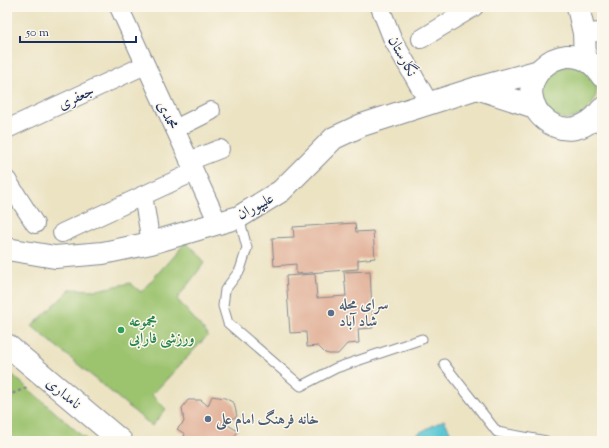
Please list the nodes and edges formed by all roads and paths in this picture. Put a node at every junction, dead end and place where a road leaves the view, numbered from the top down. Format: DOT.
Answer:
graph roads {
  1 [pos="119,7"];
  2 [pos="380,7"];
  3 [pos="474,7"];
  4 [pos="578,7"];
  5 [pos="593,33"];
  6 [pos="421,39"];
  7 [pos="585,59"];
  8 [pos="145,65"];
  9 [pos="539,71"];
  10 [pos="602,76"];
  11 [pos="477,88"];
  12 [pos="430,103"];
  13 [pos="535,108"];
  14 [pos="602,109"];
  15 [pos="211,112"];
  16 [pos="594,123"];
  17 [pos="7,129"];
  18 [pos="175,129"];
  19 [pos="220,149"];
  20 [pos="192,166"];
  21 [pos="7,180"];
  22 [pos="143,195"];
  23 [pos="239,216"];
  24 [pos="218,223"];
  25 [pos="35,224"];
  26 [pos="62,233"];
  27 [pos="151,243"];
  28 [pos="7,249"];
  29 [pos="422,339"];
  30 [pos="7,345"];
  31 [pos="444,364"];
  32 [pos="120,441"];
  33 [pos="546,441"];
  1 -- 8 [label="street, محمدی"];
  2 -- 12 [label="street, نگارستان"];
  3 -- 6 [label="street"];
  4 -- 5 [label="street"];
  5 -- 7 [label="street"];
  7 -- 9 [label="street"];
  7 -- 10 [label="street"];
  8 -- 17 [label="street, جعفری"];
  8 -- 18 [label="street, محمدی"];
  9 -- 11 [label="street, علیپوران"];
  9 -- 13 [label="street"];
  11 -- 12 [label="street, علیپوران"];
  11 -- 13 [label="street"];
  12 -- 23 [label="street, علیپوران"];
  13 -- 16 [label="street"];
  14 -- 16 [label="street"];
  15 -- 18 [label="street"];
  18 -- 20 [label="street, محمدی"];
  19 -- 20 [label="street"];
  20 -- 22 [label="street"];
  20 -- 24 [label="street, محمدی"];
  21 -- 25 [label="street"];
  22 -- 26 [label="street"];
  22 -- 27 [label="street"];
  23 -- 24 [label="street, علیپوران"];
  23 -- 29 [label="lane"];
  24 -- 27 [label="street, علیپوران"];
  27 -- 28 [label="street, علیپوران"];
  30 -- 32 [label="street, نامداری"];
  31 -- 33 [label="lane"];
}
